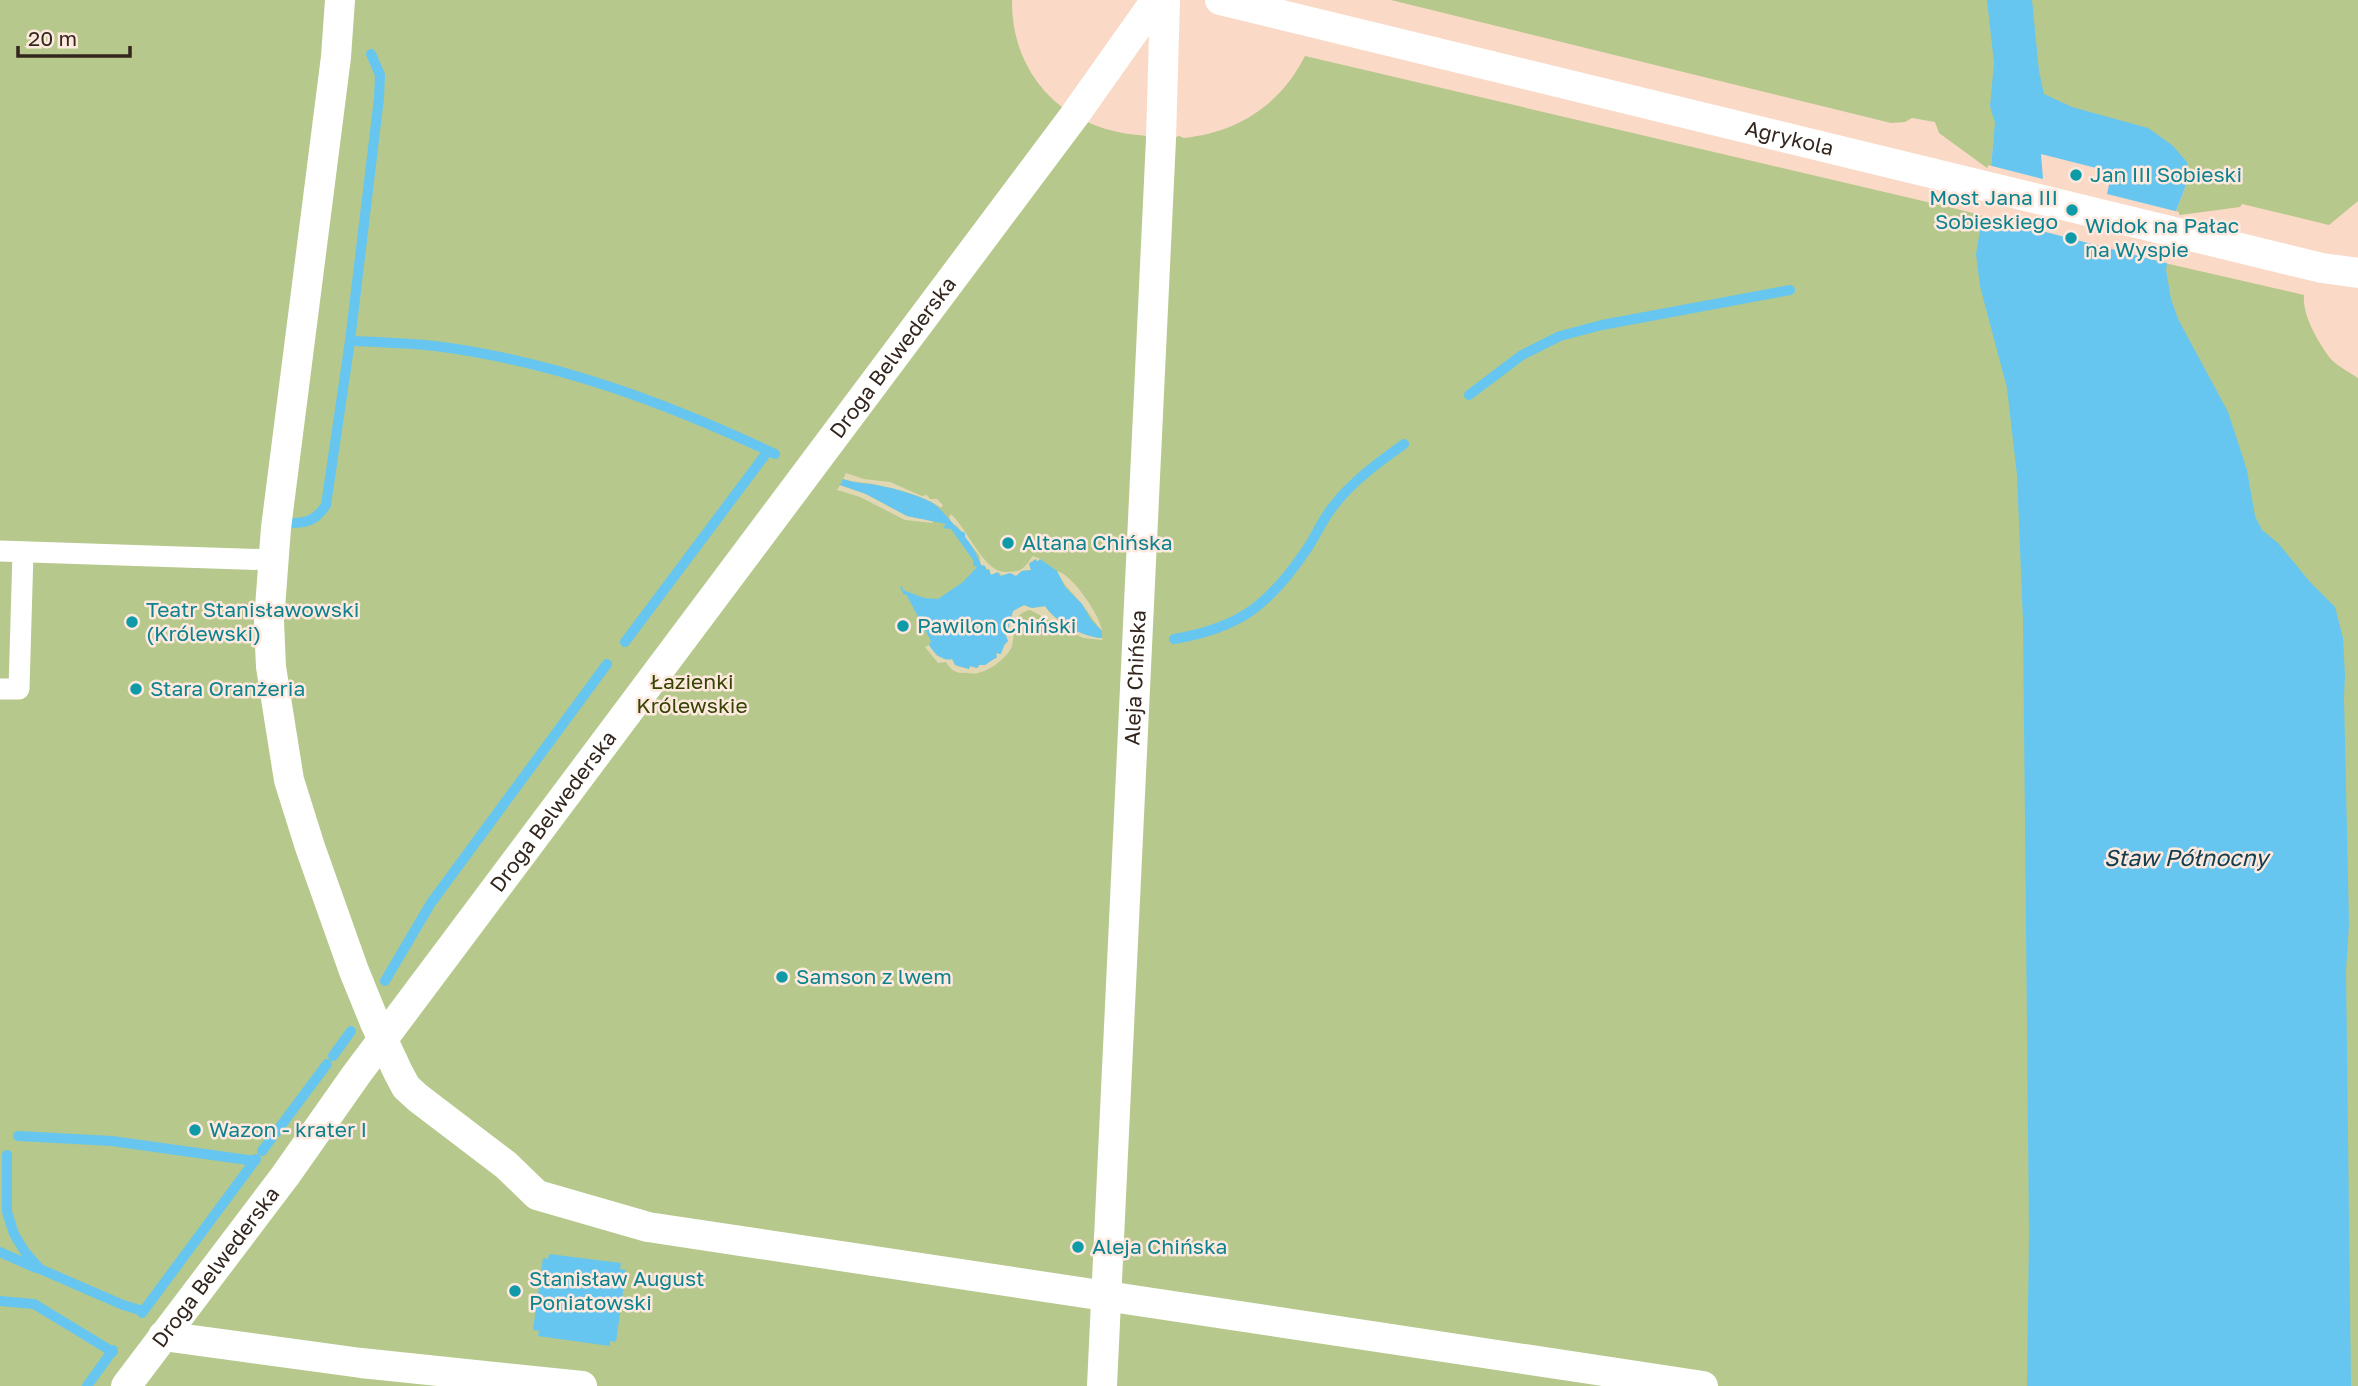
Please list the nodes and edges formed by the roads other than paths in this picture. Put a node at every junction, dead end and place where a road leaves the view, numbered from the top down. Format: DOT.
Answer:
graph roads {
  1 [pos="340,0"];
  2 [pos="1156,0"];
  3 [pos="1165,0"];
  4 [pos="1220,0"];
  5 [pos="2358,273"];
  6 [pos="0,551"];
  7 [pos="23,552"];
  8 [pos="274,560"];
  9 [pos="0,689"];
  10 [pos="383,1040"];
  11 [pos="1106,1297"];
  12 [pos="163,1336"];
  13 [pos="126,1386"];
  14 [pos="582,1386"];
  15 [pos="1102,1386"];
  16 [pos="1703,1386"];
  1 -- 8 [label="street"];
  2 -- 10 [label="street, Droga Belwederska"];
  3 -- 11 [label="street, Aleja Chińska"];
  4 -- 5 [label="street, Agrykola"];
  6 -- 7 [label="lane"];
  7 -- 8 [label="lane"];
  7 -- 9 [label="lane"];
  8 -- 10 [label="street"];
  10 -- 11 [label="street"];
  10 -- 12 [label="street, Droga Belwederska"];
  11 -- 15 [label="street, Aleja Chińska"];
  11 -- 16 [label="street"];
  12 -- 13 [label="street, Droga Belwederska"];
  12 -- 14 [label="street"];
}
